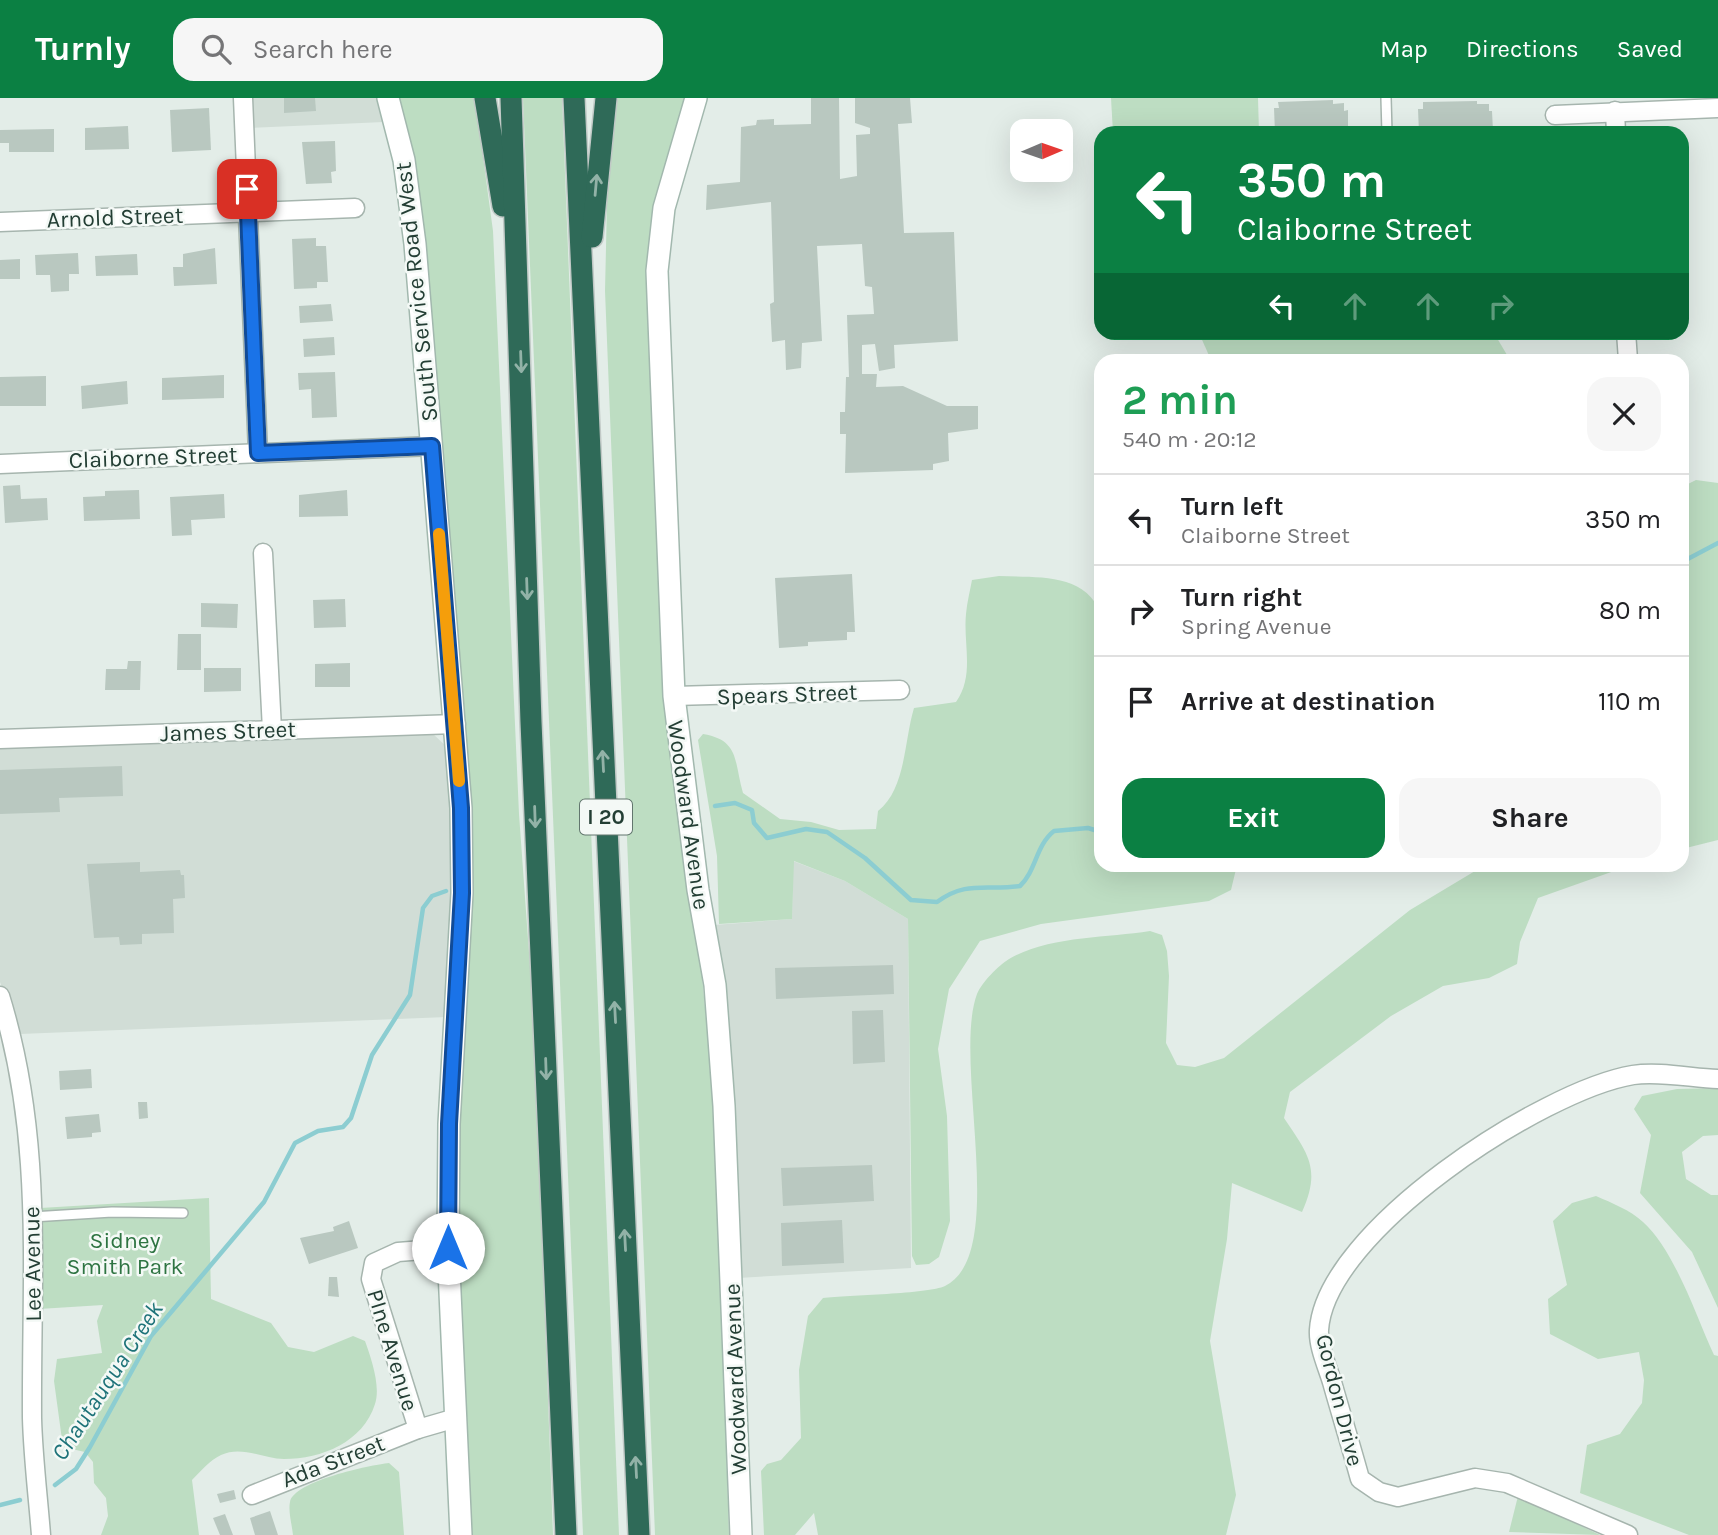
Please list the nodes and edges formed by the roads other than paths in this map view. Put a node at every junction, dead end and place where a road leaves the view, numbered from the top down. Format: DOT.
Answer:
graph roads {
  1 [pos="243,98"];
  2 [pos="388,98"];
  3 [pos="485,98"];
  4 [pos="511,98"];
  5 [pos="574,98"];
  6 [pos="606,98"];
  7 [pos="696,98"];
  8 [pos="1386,98"];
  9 [pos="1639,104"];
  10 [pos="1718,108"];
  11 [pos="1615,111"];
  12 [pos="1555,115"];
  13 [pos="1387,126"];
  14 [pos="1616,126"];
  15 [pos="355,208"];
  16 [pos="248,212"];
  17 [pos="0,222"];
  18 [pos="519,314"];
  19 [pos="586,375"];
  20 [pos="432,446"];
  21 [pos="258,453"];
  22 [pos="0,464"];
  23 [pos="263,553"];
  24 [pos="900,690"];
  25 [pos="674,696"];
  26 [pos="456,724"];
  27 [pos="272,730"];
  28 [pos="0,739"];
  29 [pos="0,996"];
  30 [pos="1718,1079"];
  31 [pos="183,1213"];
  32 [pos="32,1217"];
  33 [pos="448,1248"];
  34 [pos="456,1418"];
  35 [pos="418,1429"];
  36 [pos="252,1495"];
  37 [pos="41,1535"];
  38 [pos="461,1535"];
  39 [pos="566,1535"];
  40 [pos="639,1535"];
  41 [pos="741,1535"];
  42 [pos="1628,1535"];
  1 -- 16 [label="street"];
  2 -- 20 [label="main road, South Service Road West"];
  3 -- 18 [label="highway"];
  4 -- 18 [label="highway"];
  5 -- 19 [label="highway, I 20"];
  19 -- 6 [label="highway, one-way"];
  7 -- 25 [label="main road, Woodward Avenue"];
  8 -- 13 [label="lane"];
  9 -- 10 [label="street"];
  9 -- 11 [label="street"];
  11 -- 12 [label="street"];
  11 -- 14 [label="street"];
  15 -- 16 [label="street, Arnold Street"];
  16 -- 17 [label="street, Arnold Street"];
  16 -- 21 [label="street"];
  18 -- 39 [label="highway, one-way"];
  40 -- 19 [label="highway, I 20, one-way"];
  20 -- 21 [label="street, Claiborne Street"];
  20 -- 26 [label="main road, South Service Road West"];
  21 -- 22 [label="street, Claiborne Street"];
  23 -- 27 [label="street"];
  24 -- 25 [label="street, Spears Street"];
  25 -- 41 [label="main road, Woodward Avenue"];
  26 -- 27 [label="street, James Street"];
  26 -- 33 [label="main road, South Service Road West"];
  27 -- 28 [label="street, James Street"];
  29 -- 32 [label="street, Lee Avenue"];
  30 -- 42 [label="street, Gordon Drive"];
  31 -- 32 [label="lane"];
  32 -- 37 [label="street, Lee Avenue"];
  33 -- 34 [label="main road, South Service Road West"];
  33 -- 35 [label="street, PIne Avenue"];
  34 -- 35 [label="street, Ada Street"];
  34 -- 38 [label="main road, South Service Road West"];
  35 -- 36 [label="street, Ada Street"];
}
